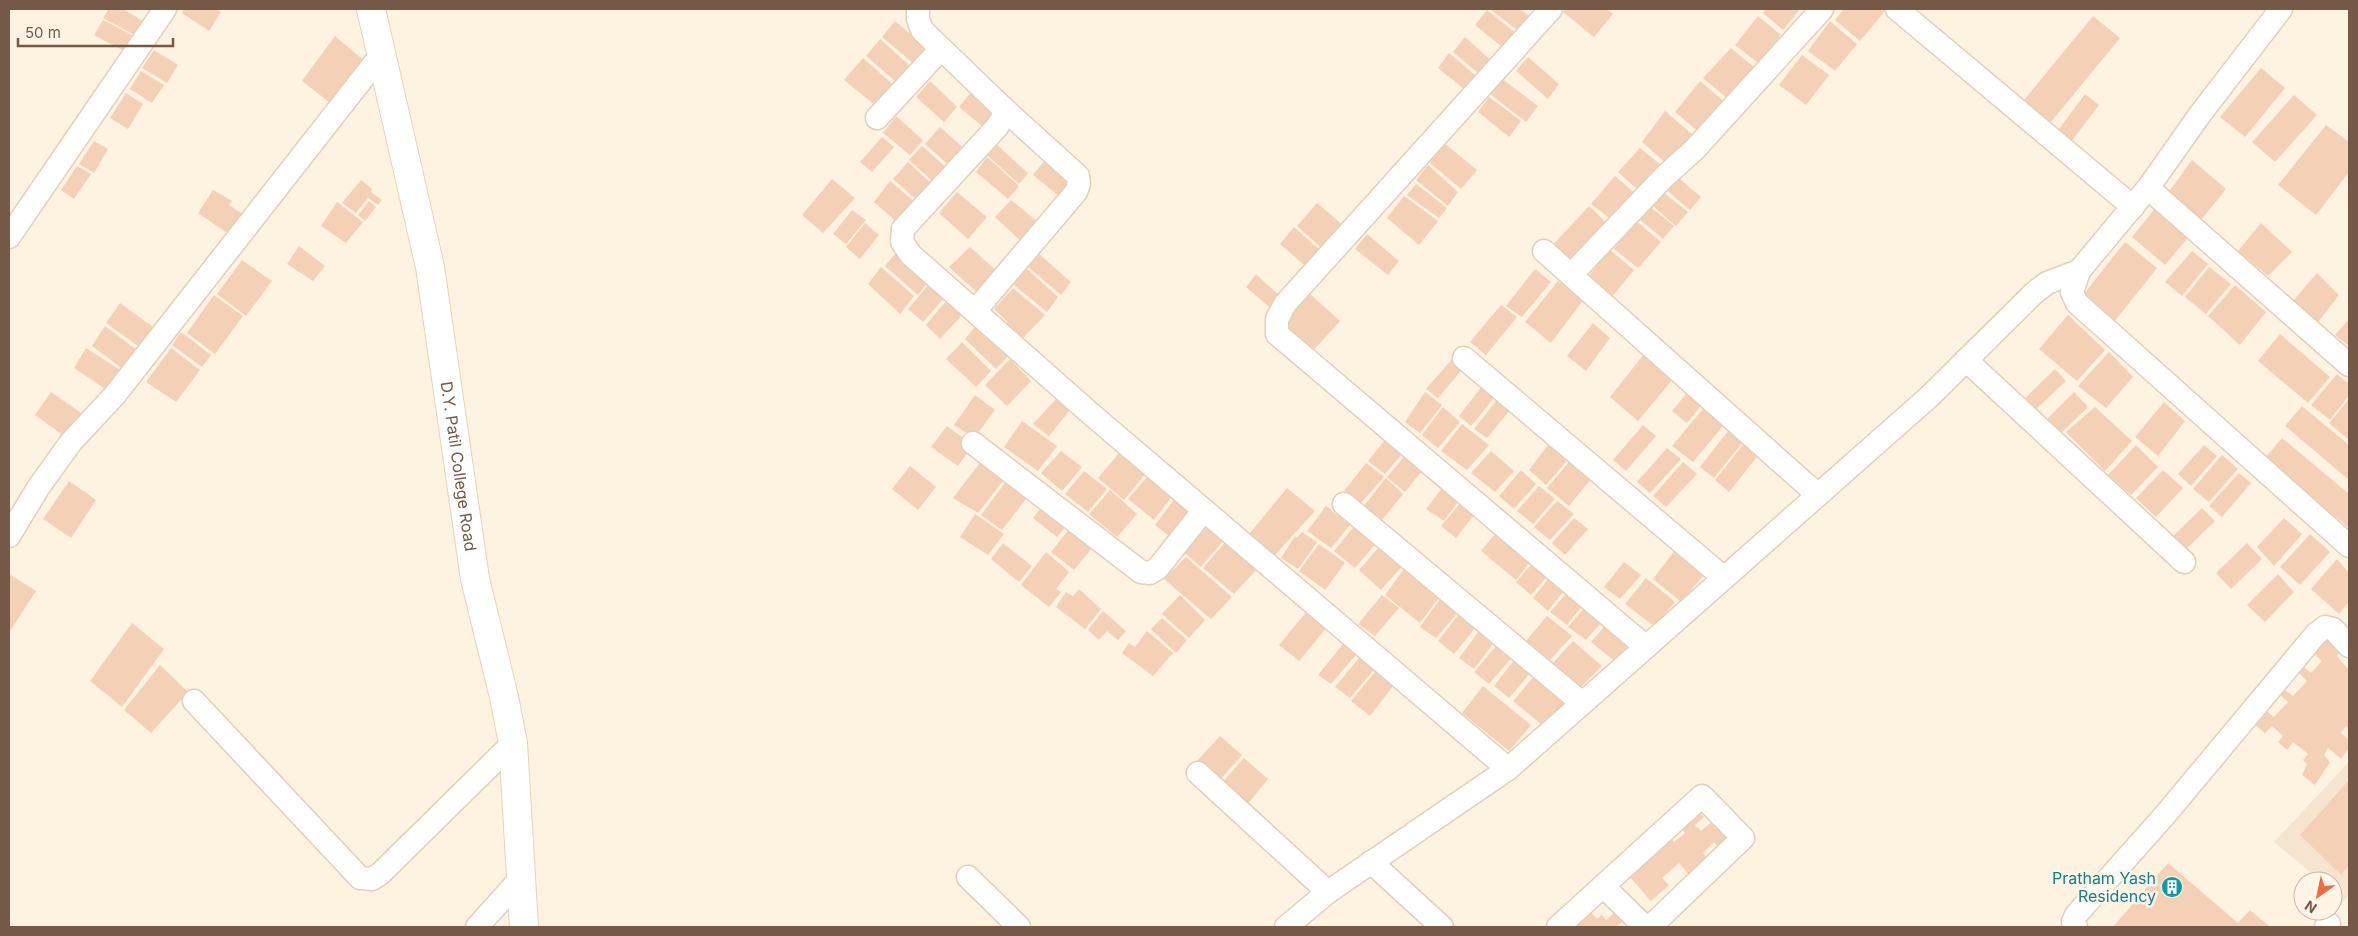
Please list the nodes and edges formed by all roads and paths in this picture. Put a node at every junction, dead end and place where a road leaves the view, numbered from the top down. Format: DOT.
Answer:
graph roads {
  1 [pos="165,9"];
  2 [pos="918,9"];
  3 [pos="1551,9"];
  4 [pos="1822,9"];
  5 [pos="1897,9"];
  6 [pos="2281,9"];
  7 [pos="371,10"];
  8 [pos="941,49"];
  9 [pos="381,55"];
  10 [pos="1003,108"];
  11 [pos="877,118"];
  12 [pos="2148,188"];
  13 [pos="2133,207"];
  14 [pos="9,237"];
  15 [pos="1544,251"];
  16 [pos="2079,271"];
  17 [pos="1570,275"];
  18 [pos="974,311"];
  19 [pos="1464,358"];
  20 [pos="1966,360"];
  21 [pos="2349,365"];
  22 [pos="973,443"];
  23 [pos="1818,495"];
  24 [pos="1344,504"];
  25 [pos="1204,510"];
  26 [pos="9,536"];
  27 [pos="2349,546"];
  28 [pos="2184,562"];
  29 [pos="1724,578"];
  30 [pos="2349,646"];
  31 [pos="1646,647"];
  32 [pos="194,701"];
  33 [pos="1582,704"];
  34 [pos="513,743"];
  35 [pos="1508,769"];
  36 [pos="1198,772"];
  37 [pos="1371,862"];
  38 [pos="968,877"];
  39 [pos="520,879"];
  40 [pos="1603,886"];
  41 [pos="1328,892"];
  42 [pos="477,927"];
  43 [pos="524,927"];
  44 [pos="1019,927"];
  45 [pos="1286,927"];
  46 [pos="1442,927"];
  47 [pos="1558,927"];
  48 [pos="1644,927"];
  49 [pos="1650,927"];
  50 [pos="2076,927"];
  1 -- 14 [label="street"];
  2 -- 8 [label="street"];
  3 -- 31 [label="street"];
  4 -- 17 [label="street"];
  5 -- 13 [label="street"];
  6 -- 12 [label="street"];
  7 -- 9 [label="street, D.Y. Patil College Road"];
  8 -- 10 [label="street"];
  8 -- 11 [label="street"];
  9 -- 26 [label="street"];
  9 -- 34 [label="street, D.Y. Patil College Road"];
  10 -- 18 [label="street"];
  10 -- 18 [label="street"];
  12 -- 13 [label="street"];
  12 -- 21 [label="street"];
  13 -- 16 [label="street"];
  15 -- 17 [label="street"];
  16 -- 20 [label="street"];
  16 -- 27 [label="street"];
  17 -- 23 [label="street"];
  18 -- 25 [label="street"];
  19 -- 29 [label="street"];
  20 -- 23 [label="street"];
  20 -- 28 [label="street"];
  22 -- 25 [label="street"];
  23 -- 29 [label="street"];
  24 -- 33 [label="street"];
  25 -- 35 [label="street"];
  29 -- 31 [label="street"];
  30 -- 50 [label="street"];
  31 -- 33 [label="street"];
  32 -- 34 [label="street"];
  33 -- 35 [label="street"];
  34 -- 39 [label="street, D.Y. Patil College Road"];
  35 -- 37 [label="street"];
  36 -- 41 [label="street"];
  37 -- 41 [label="street"];
  37 -- 46 [label="street"];
  38 -- 44 [label="street"];
  39 -- 42 [label="street"];
  39 -- 43 [label="street, D.Y. Patil College Road"];
  40 -- 47 [label="street"];
  40 -- 48 [label="street"];
  40 -- 49 [label="street"];
  41 -- 45 [label="street"];
}
